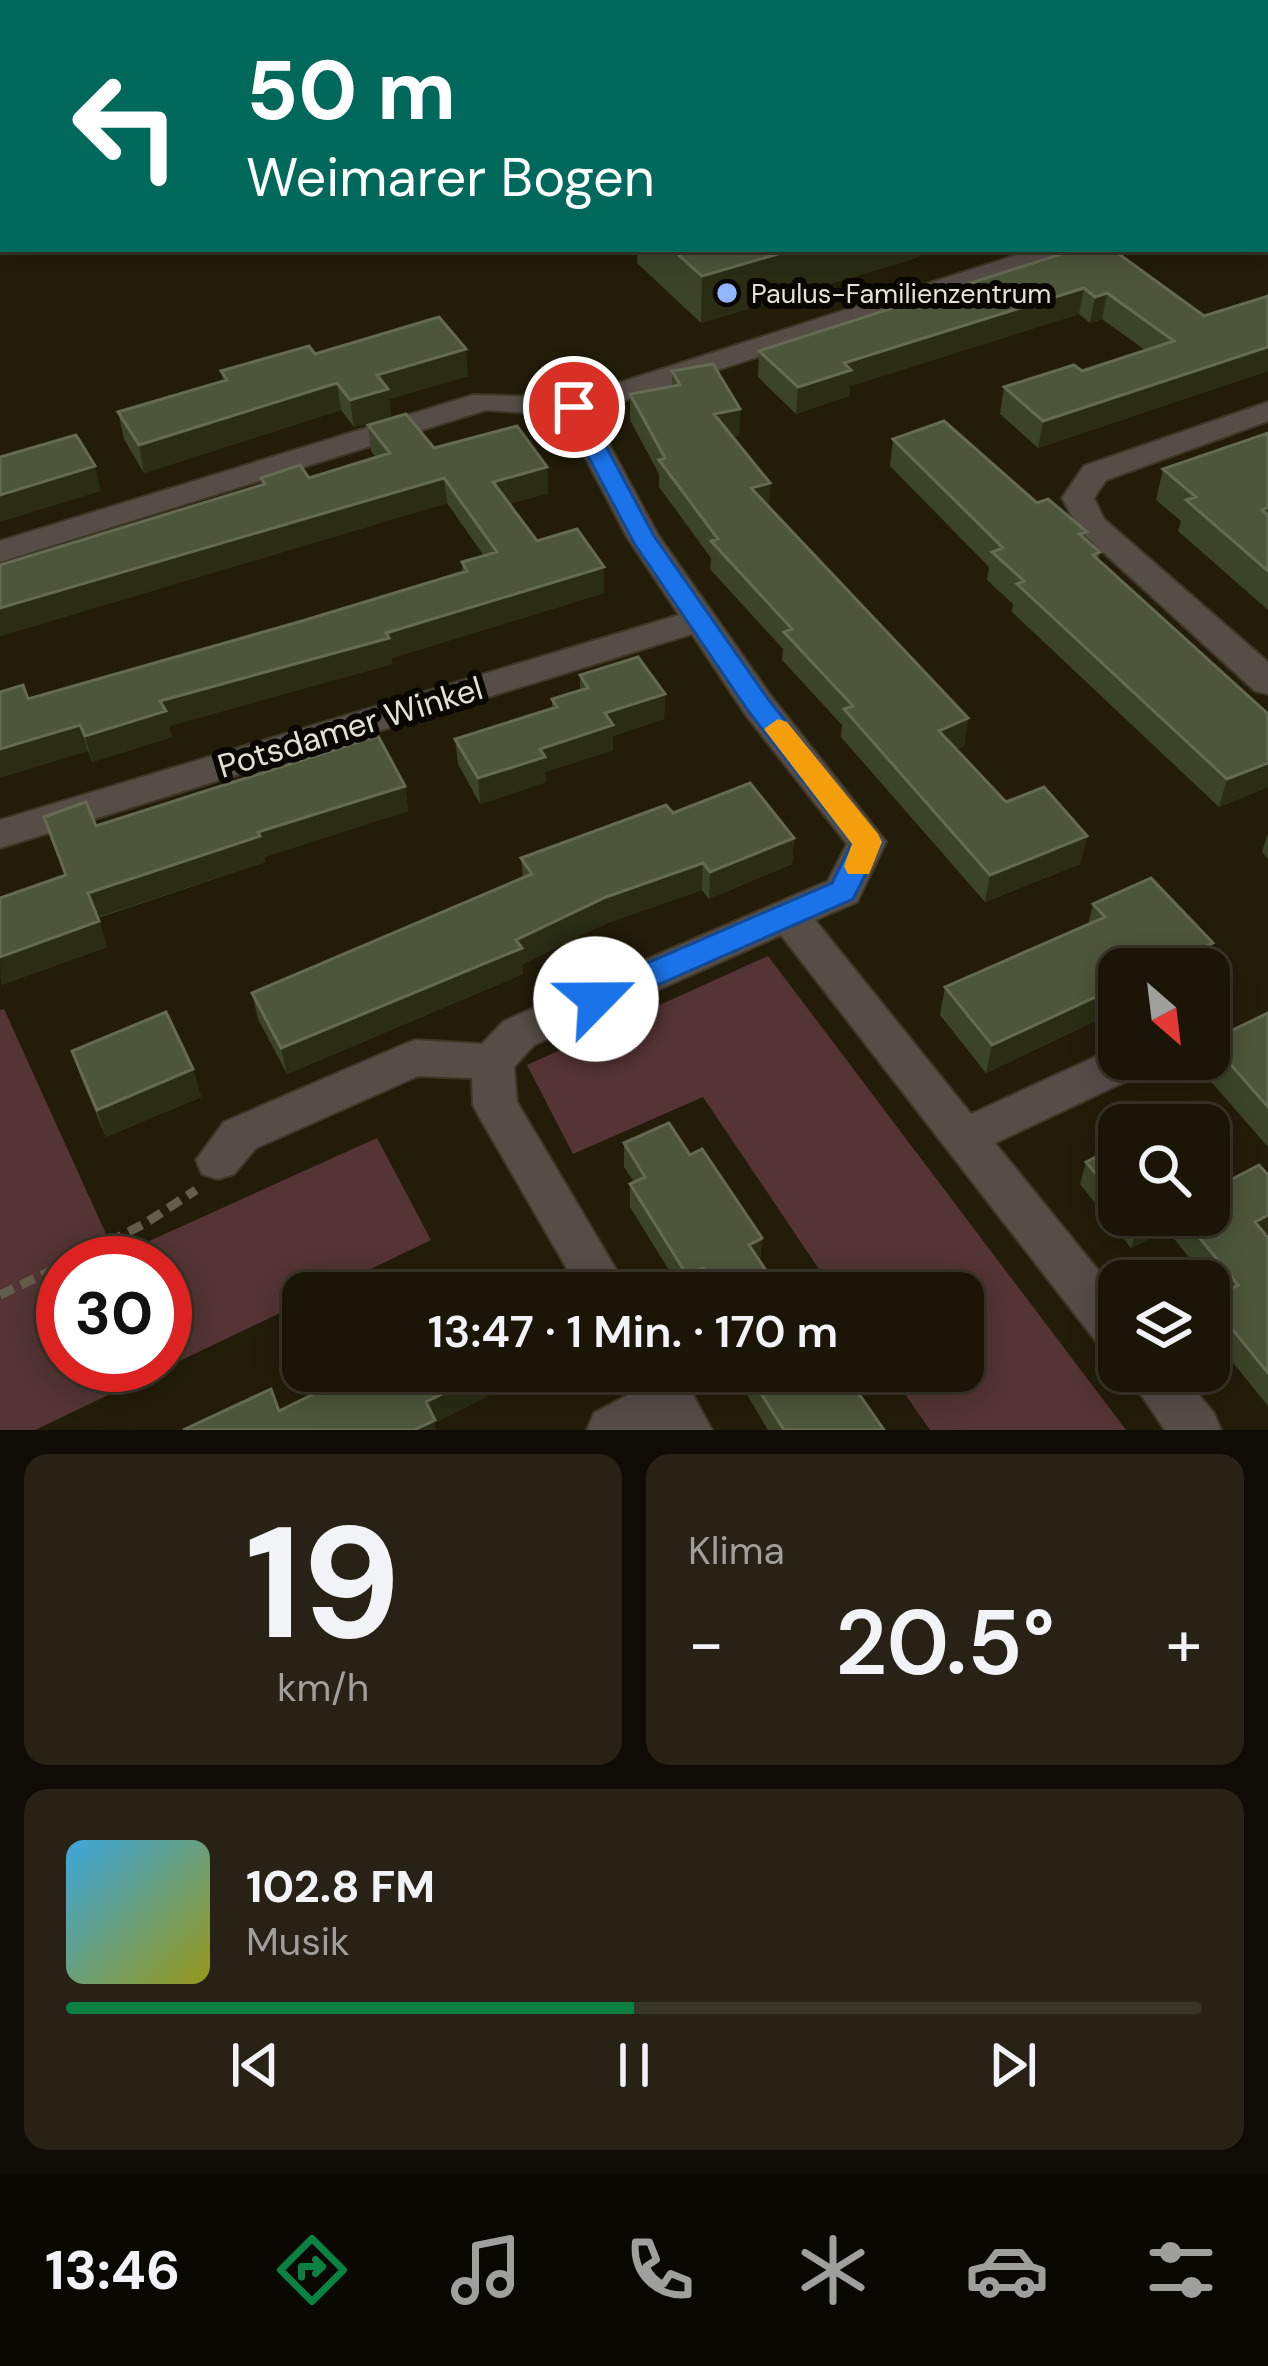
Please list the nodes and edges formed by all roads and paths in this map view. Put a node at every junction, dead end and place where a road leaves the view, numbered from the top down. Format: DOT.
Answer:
graph roads {
  1 [pos="1053,252"];
  2 [pos="574,407"];
  3 [pos="1268,411"];
  4 [pos="0,552"];
  5 [pos="699,620"];
  6 [pos="1268,682"];
  7 [pos="0,834"];
  8 [pos="789,916"];
  9 [pos="492,1062"];
  10 [pos="1098,1075"];
  11 [pos="963,1138"];
  12 [pos="218,1160"];
  13 [pos="120,1236"];
  14 [pos="594,1272"];
  15 [pos="36,1277"];
  16 [pos="0,1294"];
  17 [pos="1098,1308"];
  18 [pos="1166,1392"];
  19 [pos="670,1400"];
  20 [pos="612,1430"];
  21 [pos="1196,1430"];
  1 -- 2 [label="street"];
  2 -- 4 [label="street"];
  2 -- 5 [label="street"];
  3 -- 6 [label="street"];
  5 -- 7 [label="street, Potsdamer Winkel"];
  5 -- 8 [label="street"];
  8 -- 9 [label="street"];
  8 -- 11 [label="street"];
  9 -- 12 [label="street"];
  9 -- 14 [label="street"];
  10 -- 11 [label="street"];
  11 -- 17 [label="street"];
  12 -- 13 [label="path"];
  15 -- 16 [label="path"];
  18 -- 21 [label="street"];
  19 -- 20 [label="street"];
}
